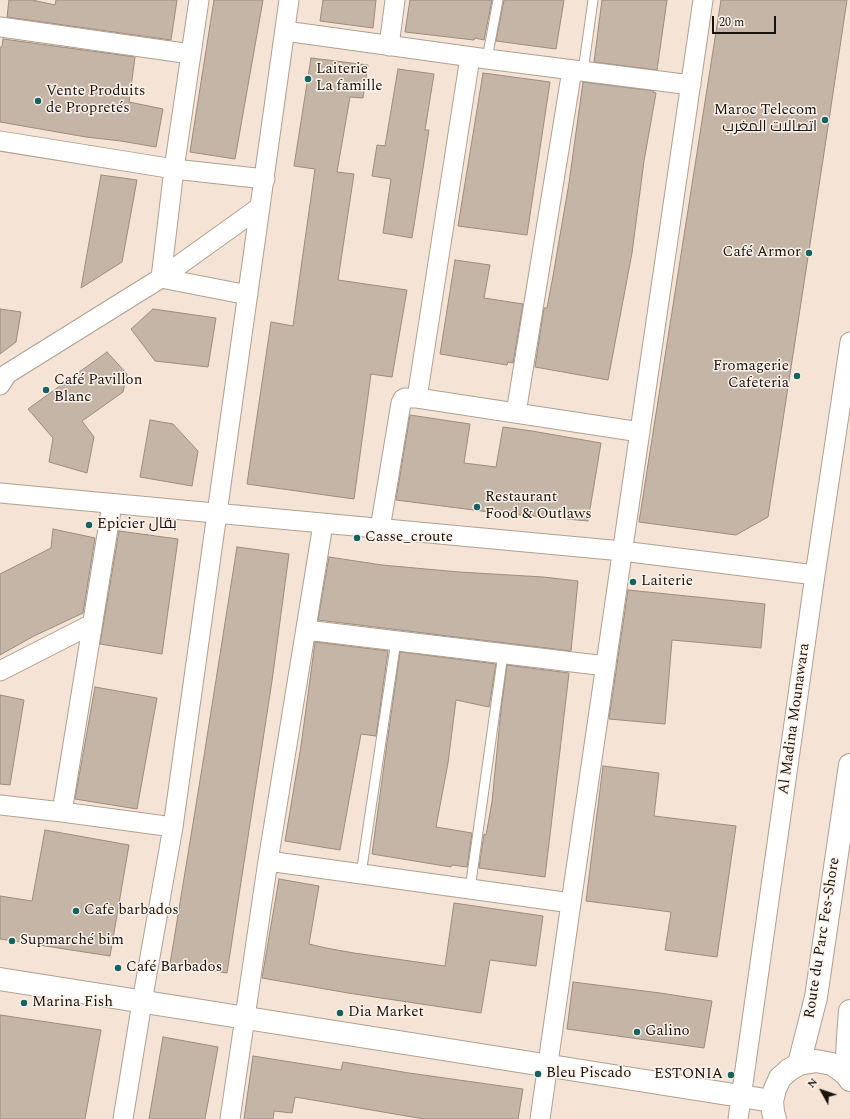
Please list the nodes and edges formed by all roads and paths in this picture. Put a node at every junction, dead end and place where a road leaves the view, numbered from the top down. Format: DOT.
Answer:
graph roads {
  1 [pos="199,0"];
  2 [pos="289,0"];
  3 [pos="396,0"];
  4 [pos="498,0"];
  5 [pos="593,0"];
  6 [pos="703,0"];
  7 [pos="0,27"];
  8 [pos="285,31"];
  9 [pos="389,46"];
  10 [pos="191,54"];
  11 [pos="479,58"];
  12 [pos="578,70"];
  13 [pos="691,85"];
  14 [pos="0,141"];
  15 [pos="174,169"];
  16 [pos="264,179"];
  17 [pos="260,207"];
  18 [pos="161,278"];
  19 [pos="248,295"];
  20 [pos="850,342"];
  21 [pos="2,378"];
  22 [pos="417,398"];
  23 [pos="516,413"];
  24 [pos="640,432"];
  25 [pos="0,493"];
  26 [pos="112,504"];
  27 [pos="217,514"];
  28 [pos="323,524"];
  29 [pos="380,529"];
  30 [pos="622,551"];
  31 [pos="815,575"];
  32 [pos="92,624"];
  33 [pos="306,630"];
  34 [pos="396,641"];
  35 [pos="503,654"];
  36 [pos="606,666"];
  37 [pos="0,671"];
  38 [pos="850,765"];
  39 [pos="0,805"];
  40 [pos="62,812"];
  41 [pos="174,827"];
  42 [pos="268,861"];
  43 [pos="361,874"];
  44 [pos="470,889"];
  45 [pos="571,903"];
  46 [pos="0,979"];
  47 [pos="142,1002"];
  48 [pos="850,1011"];
  49 [pos="244,1018"];
  50 [pos="800,1064"];
  51 [pos="548,1065"];
  52 [pos="848,1077"];
  53 [pos="742,1096"];
  54 [pos="774,1110"];
  55 [pos="123,1119"];
  56 [pos="230,1119"];
  57 [pos="540,1119"];
  58 [pos="738,1119"];
  1 -- 10 [label="street"];
  2 -- 8 [label="street"];
  3 -- 9 [label="street"];
  4 -- 11 [label="lane"];
  5 -- 12 [label="lane"];
  6 -- 13 [label="street"];
  7 -- 10 [label="street"];
  8 -- 9 [label="street"];
  8 -- 16 [label="street"];
  9 -- 11 [label="street"];
  10 -- 15 [label="street"];
  11 -- 12 [label="street"];
  11 -- 22 [label="street"];
  12 -- 13 [label="street"];
  12 -- 23 [label="street"];
  13 -- 24 [label="street"];
  14 -- 15 [label="street"];
  15 -- 16 [label="street"];
  15 -- 18 [label="street"];
  16 -- 17 [label="street"];
  17 -- 18 [label="street"];
  17 -- 19 [label="street"];
  18 -- 19 [label="street"];
  18 -- 21 [label="street"];
  19 -- 27 [label="street"];
  20 -- 31 [label="street, Al Madina Mounawara"];
  22 -- 23 [label="street"];
  22 -- 29 [label="street"];
  23 -- 24 [label="street"];
  24 -- 30 [label="street"];
  25 -- 26 [label="street"];
  26 -- 27 [label="street"];
  26 -- 32 [label="street"];
  27 -- 28 [label="street"];
  27 -- 41 [label="street"];
  28 -- 29 [label="street"];
  28 -- 33 [label="street"];
  29 -- 30 [label="street"];
  30 -- 31 [label="street"];
  30 -- 36 [label="street"];
  31 -- 53 [label="street, Al Madina Mounawara"];
  32 -- 37 [label="street"];
  32 -- 40 [label="street"];
  33 -- 34 [label="street"];
  33 -- 42 [label="street"];
  34 -- 35 [label="street"];
  34 -- 43 [label="lane"];
  35 -- 36 [label="street"];
  35 -- 44 [label="lane"];
  36 -- 45 [label="street"];
  38 -- 50 [label="main road, Route du Parc Fes-Shore"];
  39 -- 40 [label="street"];
  40 -- 41 [label="street"];
  41 -- 47 [label="street"];
  42 -- 43 [label="street"];
  42 -- 49 [label="street"];
  43 -- 44 [label="street"];
  44 -- 45 [label="street"];
  45 -- 51 [label="street"];
  46 -- 47 [label="main road"];
  47 -- 49 [label="main road"];
  47 -- 55 [label="street"];
  48 -- 52 [label="main road"];
  49 -- 51 [label="main road"];
  49 -- 56 [label="street"];
  50 -- 52 [label="main road"];
  50 -- 54 [label="main road"];
  51 -- 53 [label="main road"];
  51 -- 57 [label="street"];
  53 -- 54 [label="main road"];
  53 -- 58 [label="street, Al Madina Mounawara"];
}
